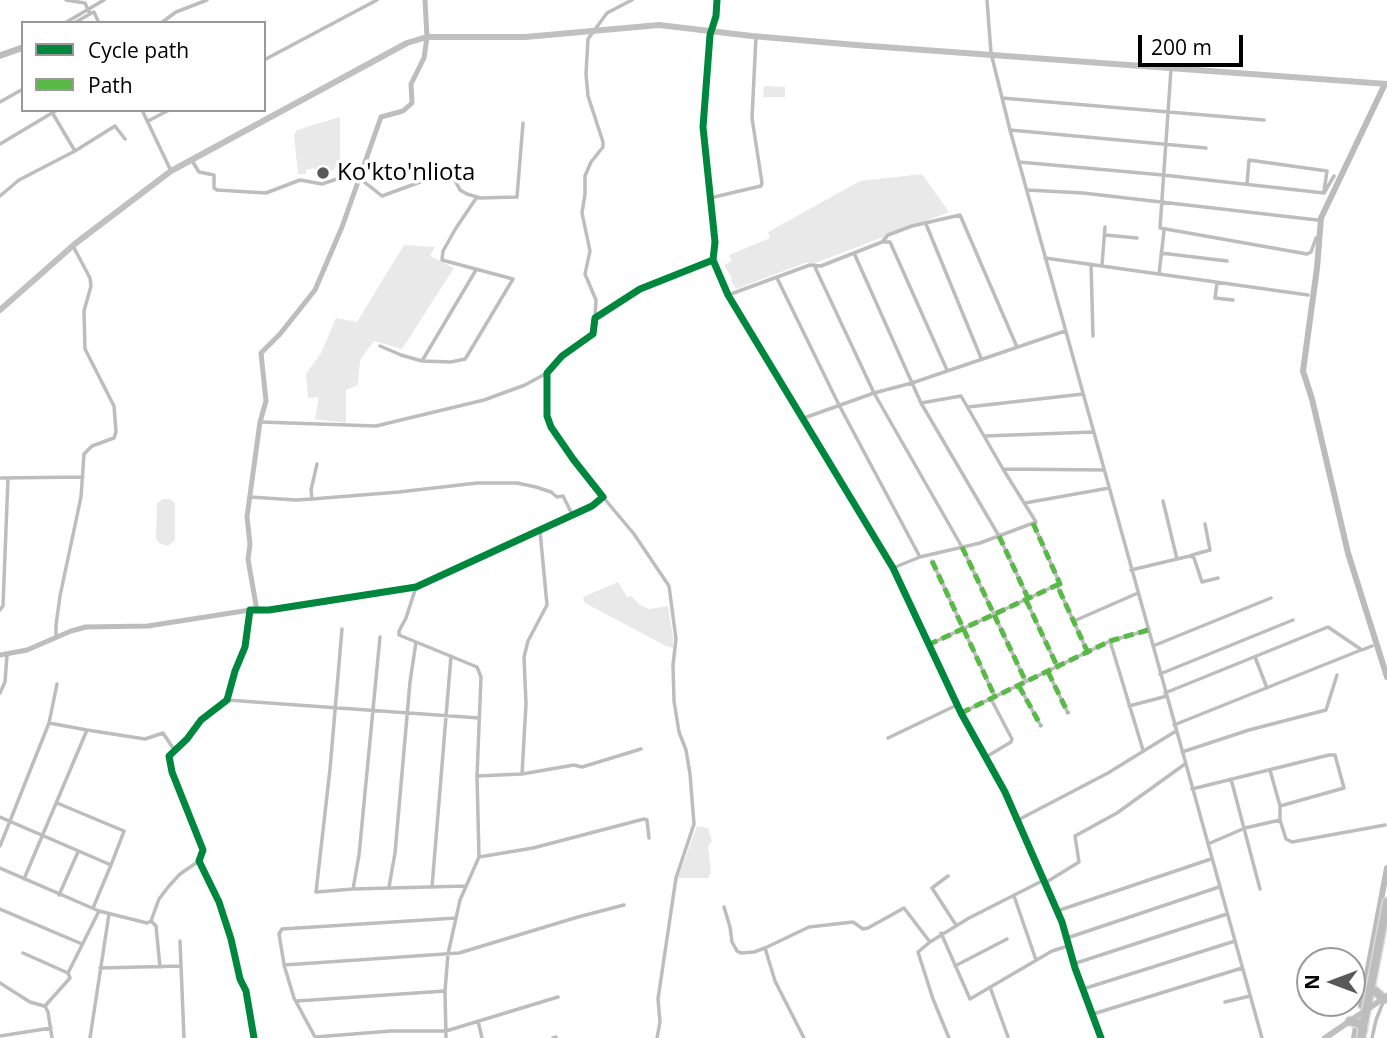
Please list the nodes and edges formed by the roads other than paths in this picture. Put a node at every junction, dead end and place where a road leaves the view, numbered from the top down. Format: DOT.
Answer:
graph roads {
  1 [pos="66,0"];
  2 [pos="207,0"];
  3 [pos="377,0"];
  4 [pos="425,0"];
  5 [pos="632,0"];
  6 [pos="717,0"];
  7 [pos="987,0"];
  8 [pos="90,13"];
  9 [pos="77,21"];
  10 [pos="98,21"];
  11 [pos="164,21"];
  12 [pos="712,30"];
  13 [pos="593,33"];
  14 [pos="756,36"];
  15 [pos="427,37"];
  16 [pos="21,50"];
  17 [pos="991,53"];
  18 [pos="0,57"];
  19 [pos="266,59"];
  20 [pos="1171,66"];
  21 [pos="1384,83"];
  22 [pos="21,90"];
  23 [pos="1002,98"];
  24 [pos="0,102"];
  25 [pos="55,112"];
  26 [pos="143,112"];
  27 [pos="165,112"];
  28 [pos="1168,113"];
  29 [pos="1264,120"];
  30 [pos="148,121"];
  31 [pos="523,123"];
  32 [pos="1010,130"];
  33 [pos="125,139"];
  34 [pos="0,144"];
  35 [pos="1165,144"];
  36 [pos="1206,148"];
  37 [pos="75,151"];
  38 [pos="191,159"];
  39 [pos="1019,162"];
  40 [pos="171,171"];
  41 [pos="1163,175"];
  42 [pos="1334,176"];
  43 [pos="358,177"];
  44 [pos="1247,184"];
  45 [pos="1027,190"];
  46 [pos="1324,193"];
  47 [pos="0,196"];
  48 [pos="477,197"];
  49 [pos="710,198"];
  50 [pos="1161,202"];
  51 [pos="1317,220"];
  52 [pos="926,224"];
  53 [pos="1105,228"];
  54 [pos="1164,230"];
  55 [pos="1105,235"];
  56 [pos="1137,238"];
  57 [pos="1316,238"];
  58 [pos="882,242"];
  59 [pos="73,246"];
  60 [pos="854,253"];
  61 [pos="1161,253"];
  62 [pos="1045,258"];
  63 [pos="713,260"];
  64 [pos="1227,261"];
  65 [pos="1091,264"];
  66 [pos="814,265"];
  67 [pos="1102,265"];
  68 [pos="476,270"];
  69 [pos="1158,274"];
  70 [pos="777,278"];
  71 [pos="1217,282"];
  72 [pos="728,295"];
  73 [pos="1308,295"];
  74 [pos="1233,300"];
  75 [pos="0,310"];
  76 [pos="595,318"];
  77 [pos="1066,331"];
  78 [pos="1093,335"];
  79 [pos="380,346"];
  80 [pos="1017,347"];
  81 [pos="982,359"];
  82 [pos="422,361"];
  83 [pos="947,370"];
  84 [pos="547,373"];
  85 [pos="912,383"];
  86 [pos="874,393"];
  87 [pos="1083,394"];
  88 [pos="922,403"];
  89 [pos="839,405"];
  90 [pos="968,407"];
  91 [pos="802,419"];
  92 [pos="260,422"];
  93 [pos="1093,432"];
  94 [pos="985,436"];
  95 [pos="317,464"];
  96 [pos="1003,469"];
  97 [pos="1104,470"];
  98 [pos="83,477"];
  99 [pos="0,478"];
  100 [pos="8,478"];
  101 [pos="1109,488"];
  102 [pos="248,497"];
  103 [pos="603,497"];
  104 [pos="312,499"];
  105 [pos="1163,502"];
  106 [pos="1025,503"];
  107 [pos="573,516"];
  108 [pos="0,520"];
  109 [pos="7,521"];
  110 [pos="1032,523"];
  111 [pos="1205,524"];
  112 [pos="540,531"];
  113 [pos="999,536"];
  114 [pos="0,541"];
  115 [pos="6,541"];
  116 [pos="962,547"];
  117 [pos="1190,556"];
  118 [pos="920,557"];
  119 [pos="1177,559"];
  120 [pos="932,561"];
  121 [pos="893,568"];
  122 [pos="1131,570"];
  123 [pos="1218,578"];
  124 [pos="1057,585"];
  125 [pos="416,587"];
  126 [pos="1138,593"];
  127 [pos="1271,598"];
  128 [pos="1027,599"];
  129 [pos="0,610"];
  130 [pos="250,610"];
  131 [pos="257,611"];
  132 [pos="994,614"];
  133 [pos="1293,620"];
  134 [pos="1074,621"];
  135 [pos="342,629"];
  136 [pos="963,629"];
  137 [pos="1148,630"];
  138 [pos="56,638"];
  139 [pos="380,638"];
  140 [pos="1110,641"];
  141 [pos="416,642"];
  142 [pos="928,645"];
  143 [pos="1153,646"];
  144 [pos="1372,646"];
  145 [pos="1362,650"];
  146 [pos="1088,653"];
  147 [pos="3,655"];
  148 [pos="451,656"];
  149 [pos="1255,657"];
  150 [pos="1058,667"];
  151 [pos="1048,672"];
  152 [pos="1160,674"];
  153 [pos="1337,675"];
  154 [pos="1026,682"];
  155 [pos="57,684"];
  156 [pos="1019,686"];
  157 [pos="1267,688"];
  158 [pos="0,693"];
  159 [pos="1166,695"];
  160 [pos="993,698"];
  161 [pos="227,700"];
  162 [pos="957,705"];
  163 [pos="1129,706"];
  164 [pos="335,707"];
  165 [pos="373,710"];
  166 [pos="408,713"];
  167 [pos="961,713"];
  168 [pos="1068,713"];
  169 [pos="446,717"];
  170 [pos="479,718"];
  171 [pos="49,723"];
  172 [pos="1041,726"];
  173 [pos="1175,728"];
  174 [pos="87,730"];
  175 [pos="888,738"];
  176 [pos="641,749"];
  177 [pos="175,751"];
  178 [pos="1143,751"];
  179 [pos="1182,752"];
  180 [pos="986,757"];
  181 [pos="1185,764"];
  182 [pos="1270,770"];
  183 [pos="522,774"];
  184 [pos="477,776"];
  185 [pos="1231,779"];
  186 [pos="1192,789"];
  187 [pos="57,803"];
  188 [pos="1280,806"];
  189 [pos="0,817"];
  190 [pos="1017,820"];
  191 [pos="1280,820"];
  192 [pos="11,821"];
  193 [pos="1385,825"];
  194 [pos="1245,828"];
  195 [pos="44,836"];
  196 [pos="649,838"];
  197 [pos="1208,844"];
  198 [pos="0,846"];
  199 [pos="78,851"];
  200 [pos="479,857"];
  201 [pos="1212,859"];
  202 [pos="199,861"];
  203 [pos="111,865"];
  204 [pos="0,868"];
  205 [pos="948,876"];
  206 [pos="24,879"];
  207 [pos="1044,881"];
  208 [pos="466,886"];
  209 [pos="432,887"];
  210 [pos="1220,887"];
  211 [pos="389,888"];
  212 [pos="353,889"];
  213 [pos="1260,889"];
  214 [pos="59,895"];
  215 [pos="1014,896"];
  216 [pos="1387,902"];
  217 [pos="624,905"];
  218 [pos="724,907"];
  219 [pos="93,908"];
  220 [pos="0,909"];
  221 [pos="99,911"];
  222 [pos="1057,911"];
  223 [pos="109,914"];
  224 [pos="1227,914"];
  225 [pos="456,918"];
  226 [pos="151,921"];
  227 [pos="956,925"];
  228 [pos="1387,927"];
  229 [pos="941,933"];
  230 [pos="1065,938"];
  231 [pos="1007,939"];
  232 [pos="180,941"];
  233 [pos="1235,941"];
  234 [pos="930,942"];
  235 [pos="82,944"];
  236 [pos="1068,946"];
  237 [pos="765,948"];
  238 [pos="23,953"];
  239 [pos="448,954"];
  240 [pos="1037,960"];
  241 [pos="1073,964"];
  242 [pos="284,965"];
  243 [pos="181,966"];
  244 [pos="954,966"];
  245 [pos="160,967"];
  246 [pos="100,968"];
  247 [pos="1242,968"];
  248 [pos="68,973"];
  249 [pos="0,983"];
  250 [pos="990,987"];
  251 [pos="1083,989"];
  252 [pos="445,991"];
  253 [pos="1375,991"];
  254 [pos="1250,996"];
  255 [pos="558,997"];
  256 [pos="1386,998"];
  257 [pos="297,1001"];
  258 [pos="1225,1002"];
  259 [pos="45,1006"];
  260 [pos="1369,1009"];
  261 [pos="1093,1014"];
  262 [pos="478,1021"];
  263 [pos="1350,1021"];
  264 [pos="51,1028"];
  265 [pos="446,1031"];
  266 [pos="1363,1035"];
  267 [pos="0,1036"];
  268 [pos="315,1037"];
  269 [pos="1009,1037"];
  270 [pos="52,1038"];
  271 [pos="90,1038"];
  272 [pos="184,1038"];
  273 [pos="254,1038"];
  274 [pos="446,1038"];
  275 [pos="482,1038"];
  276 [pos="657,1038"];
  277 [pos="804,1038"];
  278 [pos="949,1038"];
  279 [pos="1101,1038"];
  280 [pos="1262,1038"];
  281 [pos="1325,1038"];
  282 [pos="1372,1038"];
  1 -- 8 [label="street"];
  2 -- 11 [label="street"];
  3 -- 19 [label="street"];
  4 -- 15 [label="street"];
  5 -- 13 [label="street"];
  6 -- 12 [label="street"];
  7 -- 17 [label="street"];
  8 -- 9 [label="street"];
  8 -- 10 [label="street"];
  12 -- 13 [label="main road"];
  12 -- 14 [label="main road"];
  12 -- 49 [label="street"];
  13 -- 15 [label="main road"];
  13 -- 76 [label="street"];
  14 -- 17 [label="main road"];
  14 -- 49 [label="street"];
  15 -- 38 [label="main road"];
  15 -- 43 [label="street"];
  16 -- 18 [label="street"];
  17 -- 20 [label="main road"];
  17 -- 23 [label="street"];
  20 -- 21 [label="main road"];
  20 -- 28 [label="street"];
  22 -- 24 [label="street"];
  23 -- 28 [label="street"];
  23 -- 32 [label="street"];
  25 -- 34 [label="street"];
  25 -- 37 [label="street"];
  26 -- 30 [label="street"];
  27 -- 30 [label="street"];
  28 -- 29 [label="street"];
  28 -- 35 [label="street"];
  30 -- 40 [label="street"];
  31 -- 48 [label="street"];
  32 -- 35 [label="street"];
  32 -- 39 [label="street"];
  33 -- 37 [label="street"];
  35 -- 36 [label="street"];
  35 -- 41 [label="street"];
  37 -- 47 [label="street"];
  38 -- 40 [label="main road"];
  38 -- 43 [label="street"];
  39 -- 41 [label="street"];
  39 -- 45 [label="street"];
  40 -- 59 [label="main road"];
  41 -- 44 [label="street"];
  41 -- 50 [label="street"];
  42 -- 46 [label="street"];
  43 -- 48 [label="street"];
  43 -- 92 [label="street"];
  44 -- 46 [label="street"];
  44 -- 46 [label="street"];
  45 -- 50 [label="street"];
  45 -- 62 [label="street"];
  48 -- 68 [label="street"];
  49 -- 63 [label="street"];
  50 -- 51 [label="street"];
  50 -- 54 [label="street"];
  52 -- 58 [label="street"];
  52 -- 80 [label="street"];
  52 -- 81 [label="street"];
  53 -- 55 [label="street"];
  54 -- 57 [label="street"];
  54 -- 61 [label="street"];
  55 -- 56 [label="street"];
  55 -- 67 [label="street"];
  58 -- 60 [label="street"];
  58 -- 83 [label="street"];
  59 -- 75 [label="main road"];
  59 -- 98 [label="street"];
  60 -- 66 [label="street"];
  60 -- 85 [label="street"];
  61 -- 64 [label="street"];
  61 -- 69 [label="street"];
  62 -- 65 [label="street"];
  62 -- 77 [label="street"];
  63 -- 72 [label="street"];
  63 -- 76 [label="street"];
  65 -- 67 [label="street"];
  65 -- 78 [label="street"];
  66 -- 70 [label="street"];
  66 -- 86 [label="street"];
  67 -- 69 [label="street"];
  68 -- 82 [label="street"];
  68 -- 82 [label="street"];
  69 -- 71 [label="street"];
  70 -- 72 [label="street"];
  70 -- 89 [label="street"];
  71 -- 73 [label="street"];
  71 -- 74 [label="street"];
  72 -- 91 [label="street"];
  76 -- 84 [label="street"];
  77 -- 80 [label="street"];
  77 -- 87 [label="street"];
  79 -- 82 [label="street"];
  80 -- 81 [label="street"];
  81 -- 83 [label="street"];
  83 -- 85 [label="street"];
  84 -- 92 [label="street"];
  84 -- 103 [label="street"];
  85 -- 86 [label="street"];
  85 -- 88 [label="street"];
  86 -- 89 [label="street"];
  86 -- 116 [label="street"];
  87 -- 90 [label="street"];
  87 -- 93 [label="street"];
  88 -- 90 [label="street"];
  88 -- 113 [label="street"];
  89 -- 91 [label="street"];
  89 -- 118 [label="street"];
  90 -- 94 [label="street"];
  91 -- 121 [label="street"];
  92 -- 102 [label="street"];
  93 -- 94 [label="street"];
  93 -- 97 [label="street"];
  94 -- 96 [label="street"];
  95 -- 104 [label="street"];
  96 -- 97 [label="street"];
  96 -- 106 [label="street"];
  97 -- 101 [label="street"];
  98 -- 100 [label="street"];
  98 -- 138 [label="street"];
  99 -- 100 [label="street"];
  100 -- 109 [label="street"];
  101 -- 106 [label="street"];
  101 -- 122 [label="street"];
  102 -- 104 [label="street"];
  102 -- 131 [label="street"];
  103 -- 107 [label="street"];
  103 -- 276 [label="street"];
  104 -- 107 [label="street"];
  105 -- 119 [label="street"];
  106 -- 110 [label="street"];
  107 -- 112 [label="street"];
  108 -- 109 [label="street"];
  109 -- 115 [label="street"];
  110 -- 113 [label="street"];
  110 -- 124 [label="street"];
  111 -- 117 [label="street"];
  112 -- 125 [label="street"];
  112 -- 183 [label="street"];
  113 -- 116 [label="street"];
  113 -- 128 [label="street"];
  114 -- 115 [label="street"];
  115 -- 129 [label="street"];
  116 -- 118 [label="street"];
  116 -- 132 [label="street"];
  117 -- 119 [label="street"];
  117 -- 123 [label="street"];
  118 -- 121 [label="street"];
  119 -- 122 [label="street"];
  120 -- 136 [label="street"];
  121 -- 142 [label="street"];
  122 -- 126 [label="street"];
  124 -- 128 [label="street"];
  124 -- 134 [label="street"];
  125 -- 131 [label="street"];
  125 -- 141 [label="street"];
  126 -- 134 [label="street"];
  126 -- 137 [label="street"];
  127 -- 143 [label="street"];
  128 -- 132 [label="street"];
  128 -- 150 [label="street"];
  130 -- 131 [label="street"];
  130 -- 138 [label="street"];
  130 -- 161 [label="street"];
  132 -- 136 [label="street"];
  132 -- 154 [label="street"];
  133 -- 152 [label="street"];
  134 -- 146 [label="street"];
  135 -- 164 [label="street"];
  136 -- 142 [label="street"];
  136 -- 160 [label="street"];
  137 -- 140 [label="street"];
  137 -- 143 [label="street"];
  138 -- 147 [label="street"];
  139 -- 165 [label="street"];
  140 -- 146 [label="street"];
  140 -- 163 [label="street"];
  141 -- 148 [label="street"];
  141 -- 166 [label="street"];
  142 -- 162 [label="street"];
  143 -- 152 [label="street"];
  144 -- 145 [label="street"];
  145 -- 149 [label="street"];
  145 -- 157 [label="street"];
  146 -- 150 [label="street"];
  147 -- 158 [label="street"];
  148 -- 169 [label="street"];
  148 -- 170 [label="street"];
  149 -- 157 [label="street"];
  149 -- 159 [label="street"];
  150 -- 151 [label="street"];
  151 -- 154 [label="street"];
  151 -- 168 [label="street"];
  152 -- 159 [label="street"];
  153 -- 179 [label="street"];
  154 -- 156 [label="street"];
  155 -- 171 [label="street"];
  156 -- 160 [label="street"];
  156 -- 172 [label="street"];
  157 -- 173 [label="street"];
  159 -- 163 [label="street"];
  159 -- 173 [label="street"];
  160 -- 167 [label="street"];
  160 -- 180 [label="street"];
  161 -- 164 [label="street"];
  161 -- 177 [label="street"];
  162 -- 167 [label="street"];
  162 -- 175 [label="street"];
  163 -- 178 [label="street"];
  164 -- 165 [label="street"];
  164 -- 212 [label="street"];
  165 -- 166 [label="street"];
  165 -- 212 [label="street"];
  166 -- 169 [label="street"];
  166 -- 211 [label="street"];
  167 -- 180 [label="street"];
  169 -- 170 [label="street"];
  169 -- 209 [label="street"];
  170 -- 184 [label="street"];
  171 -- 174 [label="street"];
  171 -- 192 [label="street"];
  173 -- 178 [label="street"];
  173 -- 179 [label="street"];
  174 -- 177 [label="street"];
  174 -- 187 [label="street"];
  176 -- 183 [label="street"];
  177 -- 202 [label="street"];
  178 -- 190 [label="street"];
  179 -- 181 [label="street"];
  180 -- 190 [label="street"];
  181 -- 186 [label="street"];
  181 -- 207 [label="street"];
  182 -- 185 [label="street"];
  182 -- 188 [label="street"];
  182 -- 188 [label="street"];
  183 -- 184 [label="street"];
  184 -- 200 [label="street"];
  185 -- 186 [label="street"];
  185 -- 194 [label="street"];
  186 -- 197 [label="street"];
  187 -- 195 [label="street"];
  187 -- 203 [label="street"];
  188 -- 191 [label="street"];
  189 -- 192 [label="street"];
  190 -- 207 [label="street"];
  191 -- 193 [label="street"];
  191 -- 194 [label="street"];
  192 -- 195 [label="street"];
  192 -- 198 [label="street"];
  194 -- 197 [label="street"];
  194 -- 213 [label="street"];
  195 -- 199 [label="street"];
  195 -- 206 [label="street"];
  196 -- 200 [label="street"];
  197 -- 201 [label="street"];
  199 -- 203 [label="street"];
  199 -- 214 [label="street"];
  200 -- 208 [label="street"];
  201 -- 210 [label="street"];
  201 -- 222 [label="street"];
  202 -- 226 [label="street"];
  202 -- 273 [label="street"];
  203 -- 219 [label="street"];
  204 -- 206 [label="street"];
  205 -- 227 [label="street"];
  206 -- 214 [label="street"];
  207 -- 215 [label="street"];
  207 -- 222 [label="street"];
  208 -- 209 [label="street"];
  208 -- 225 [label="street"];
  209 -- 211 [label="street"];
  210 -- 224 [label="street"];
  210 -- 230 [label="street"];
  211 -- 212 [label="street"];
  214 -- 219 [label="street"];
  215 -- 227 [label="street"];
  215 -- 240 [label="street"];
  216 -- 260 [label="highway"];
  217 -- 239 [label="street"];
  218 -- 237 [label="street"];
  219 -- 221 [label="street"];
  220 -- 235 [label="street"];
  221 -- 223 [label="street"];
  221 -- 235 [label="street"];
  222 -- 230 [label="street"];
  223 -- 226 [label="street"];
  223 -- 246 [label="street"];
  224 -- 233 [label="street"];
  224 -- 241 [label="street"];
  225 -- 239 [label="street"];
  225 -- 242 [label="street"];
  226 -- 245 [label="street"];
  227 -- 229 [label="street"];
  228 -- 253 [label="highway"];
  229 -- 234 [label="street"];
  229 -- 244 [label="street"];
  230 -- 236 [label="street"];
  231 -- 244 [label="street"];
  232 -- 243 [label="street"];
  233 -- 247 [label="street"];
  233 -- 251 [label="street"];
  234 -- 237 [label="street"];
  234 -- 278 [label="street"];
  235 -- 248 [label="street"];
  236 -- 240 [label="street"];
  236 -- 241 [label="street"];
  237 -- 277 [label="street"];
  238 -- 248 [label="street"];
  239 -- 242 [label="street"];
  239 -- 252 [label="street"];
  240 -- 250 [label="street"];
  241 -- 251 [label="street"];
  242 -- 257 [label="street"];
  243 -- 245 [label="street"];
  243 -- 272 [label="street"];
  244 -- 250 [label="street"];
  245 -- 246 [label="street"];
  246 -- 271 [label="street"];
  247 -- 254 [label="street"];
  247 -- 261 [label="street"];
  248 -- 259 [label="street"];
  249 -- 259 [label="street"];
  250 -- 269 [label="street"];
  251 -- 261 [label="street"];
  252 -- 257 [label="street"];
  252 -- 265 [label="street"];
  253 -- 256 [label="highway"];
  253 -- 260 [label="highway"];
  254 -- 258 [label="street"];
  254 -- 280 [label="street"];
  255 -- 262 [label="street"];
  256 -- 260 [label="main road"];
  256 -- 282 [label="street"];
  257 -- 268 [label="street"];
  259 -- 264 [label="street"];
  260 -- 263 [label="main road"];
  260 -- 266 [label="highway"];
  261 -- 279 [label="street"];
  262 -- 265 [label="street"];
  262 -- 275 [label="street"];
  263 -- 266 [label="highway"];
  263 -- 281 [label="main road"];
  264 -- 267 [label="street"];
  264 -- 270 [label="street"];
  265 -- 268 [label="street"];
  265 -- 274 [label="street"];
}
